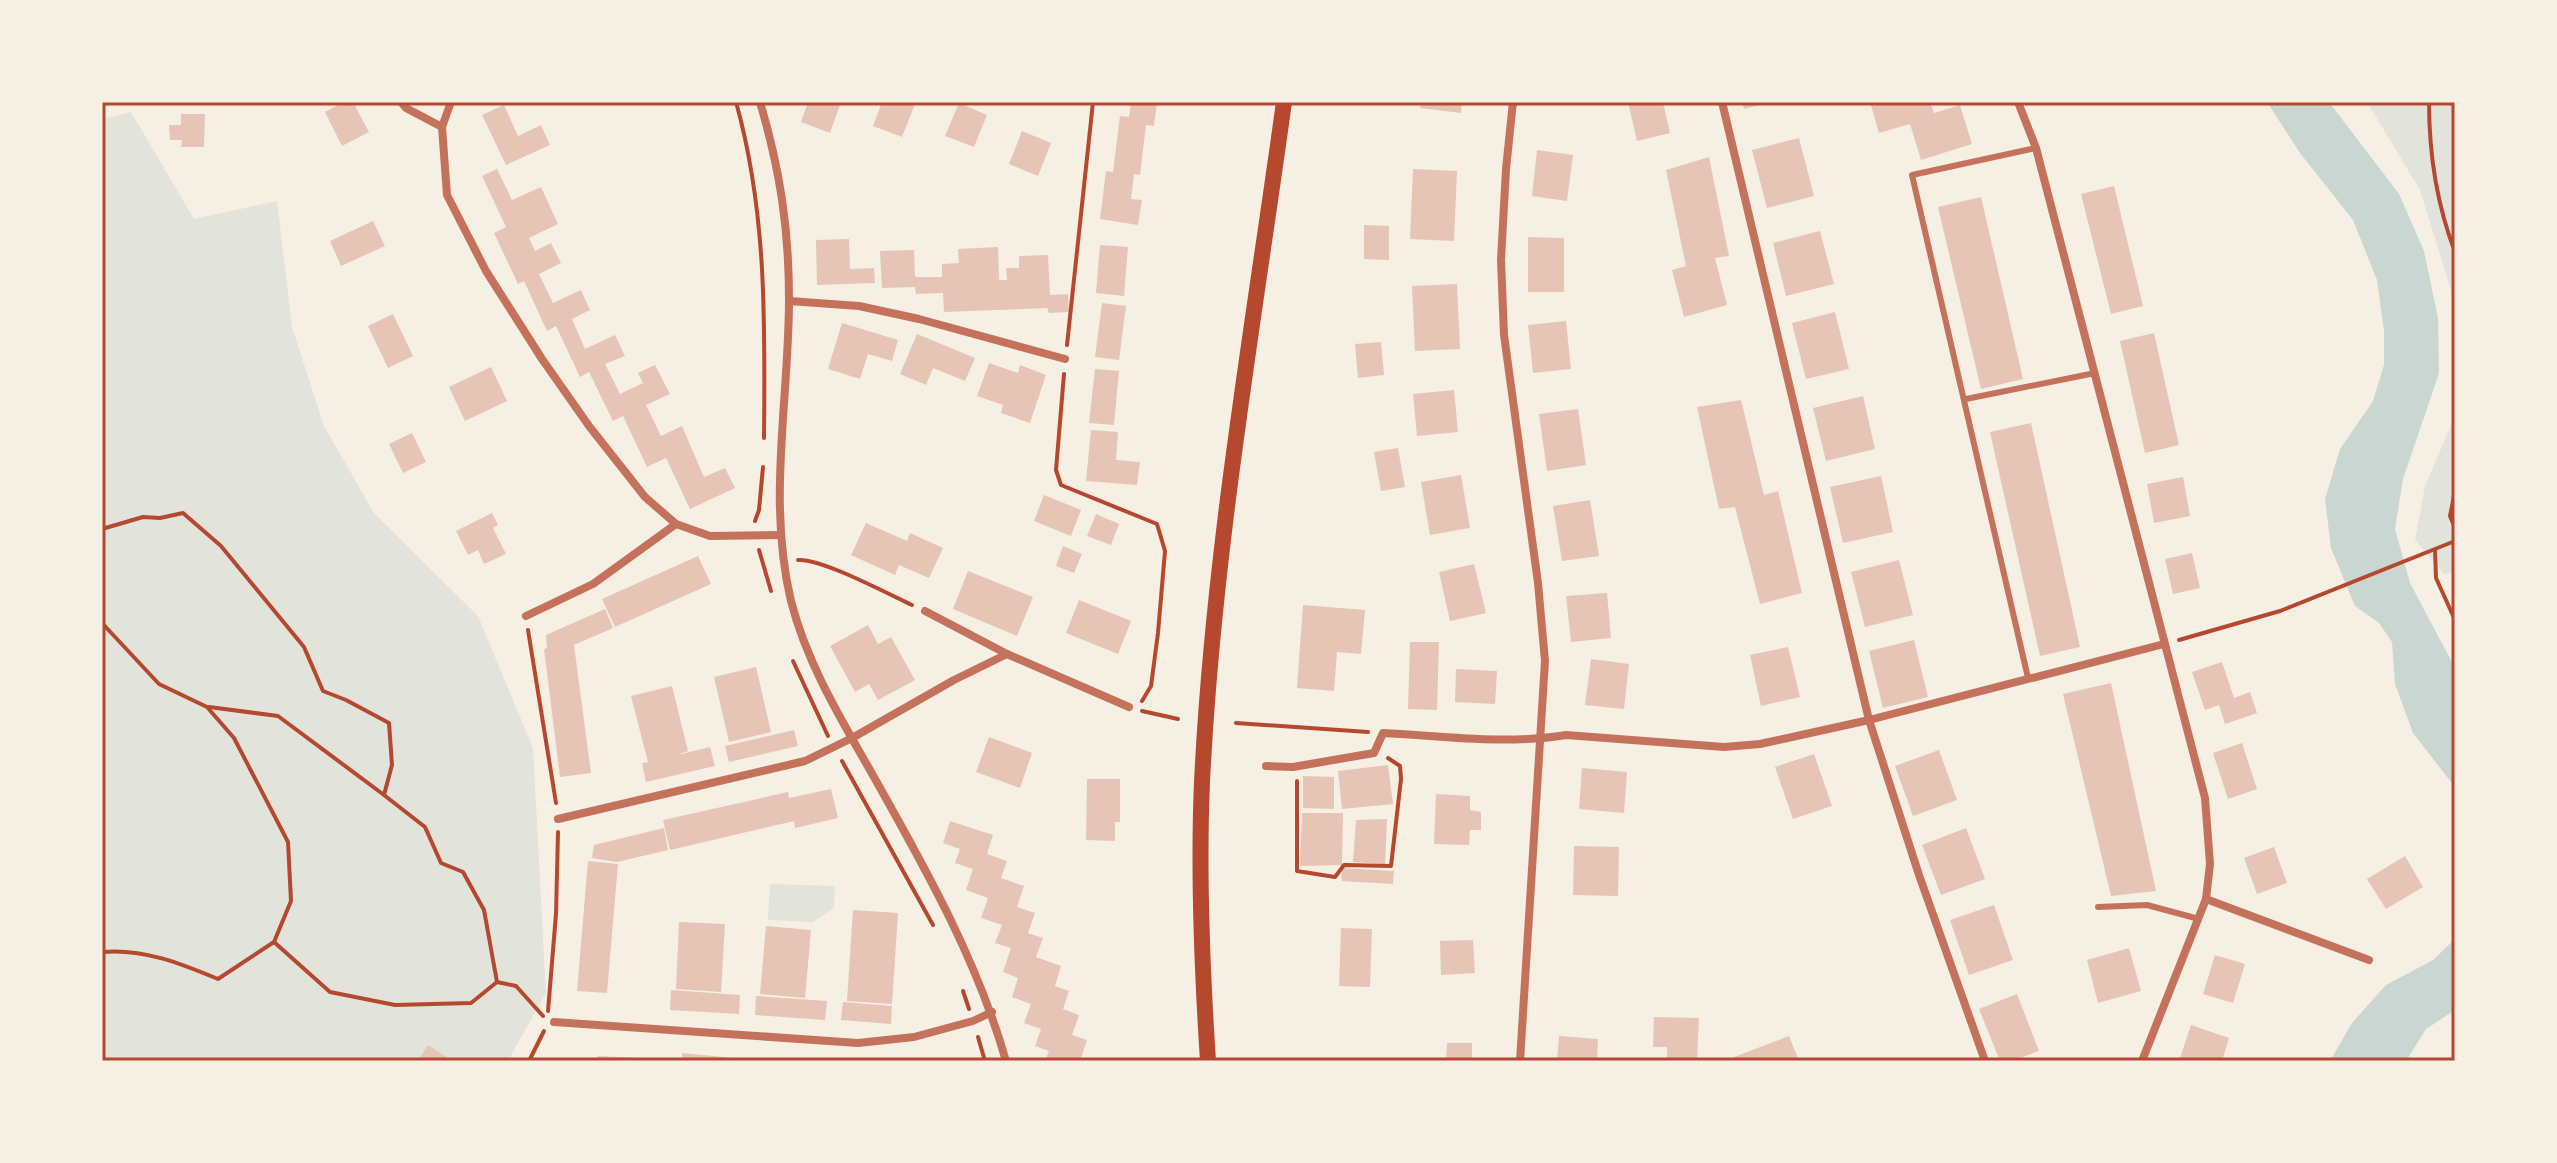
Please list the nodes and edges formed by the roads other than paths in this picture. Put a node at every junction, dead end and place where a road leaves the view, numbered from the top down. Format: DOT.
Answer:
graph roads {
  1 [pos="401,102"];
  2 [pos="451,102"];
  3 [pos="760,102"];
  4 [pos="1284,102"];
  5 [pos="1513,102"];
  6 [pos="1722,102"];
  7 [pos="2018,102"];
  8 [pos="442,127"];
  9 [pos="2036,148"];
  10 [pos="789,301"];
  11 [pos="1065,359"];
  12 [pos="2096,372"];
  13 [pos="1966,399"];
  14 [pos="676,524"];
  15 [pos="781,535"];
  16 [pos="925,611"];
  17 [pos="526,616"];
  18 [pos="2164,644"];
  19 [pos="1007,654"];
  20 [pos="2028,678"];
  21 [pos="1129,707"];
  22 [pos="1869,720"];
  23 [pos="852,738"];
  24 [pos="1540,739"];
  25 [pos="1266,766"];
  26 [pos="558,819"];
  27 [pos="2206,899"];
  28 [pos="2098,907"];
  29 [pos="2199,919"];
  30 [pos="2369,960"];
  31 [pos="992,1012"];
  32 [pos="550,1021"];
  33 [pos="1006,1061"];
  34 [pos="1208,1061"];
  35 [pos="1520,1061"];
  36 [pos="1985,1061"];
  37 [pos="2142,1061"];
  1 -- 8 [label="street"];
  2 -- 8 [label="street"];
  3 -- 10 [label="street"];
  4 -- 34 [label="main road"];
  5 -- 24 [label="street"];
  6 -- 22 [label="street"];
  7 -- 9 [label="street"];
  8 -- 14 [label="street"];
  9 -- 12 [label="street"];
  9 -- 13 [label="lane"];
  10 -- 11 [label="street"];
  10 -- 15 [label="street"];
  12 -- 13 [label="lane"];
  12 -- 18 [label="street"];
  13 -- 20 [label="lane"];
  14 -- 15 [label="street"];
  14 -- 17 [label="street"];
  15 -- 23 [label="street"];
  16 -- 19 [label="street"];
  18 -- 20 [label="street"];
  18 -- 27 [label="street"];
  19 -- 21 [label="street"];
  19 -- 23 [label="street"];
  20 -- 22 [label="street"];
  22 -- 24 [label="street"];
  22 -- 36 [label="street"];
  23 -- 26 [label="street"];
  23 -- 31 [label="street"];
  24 -- 25 [label="street"];
  24 -- 35 [label="street"];
  27 -- 29 [label="street"];
  27 -- 30 [label="street"];
  28 -- 29 [label="lane"];
  29 -- 37 [label="street"];
  31 -- 32 [label="street"];
  31 -- 33 [label="street"];
}
